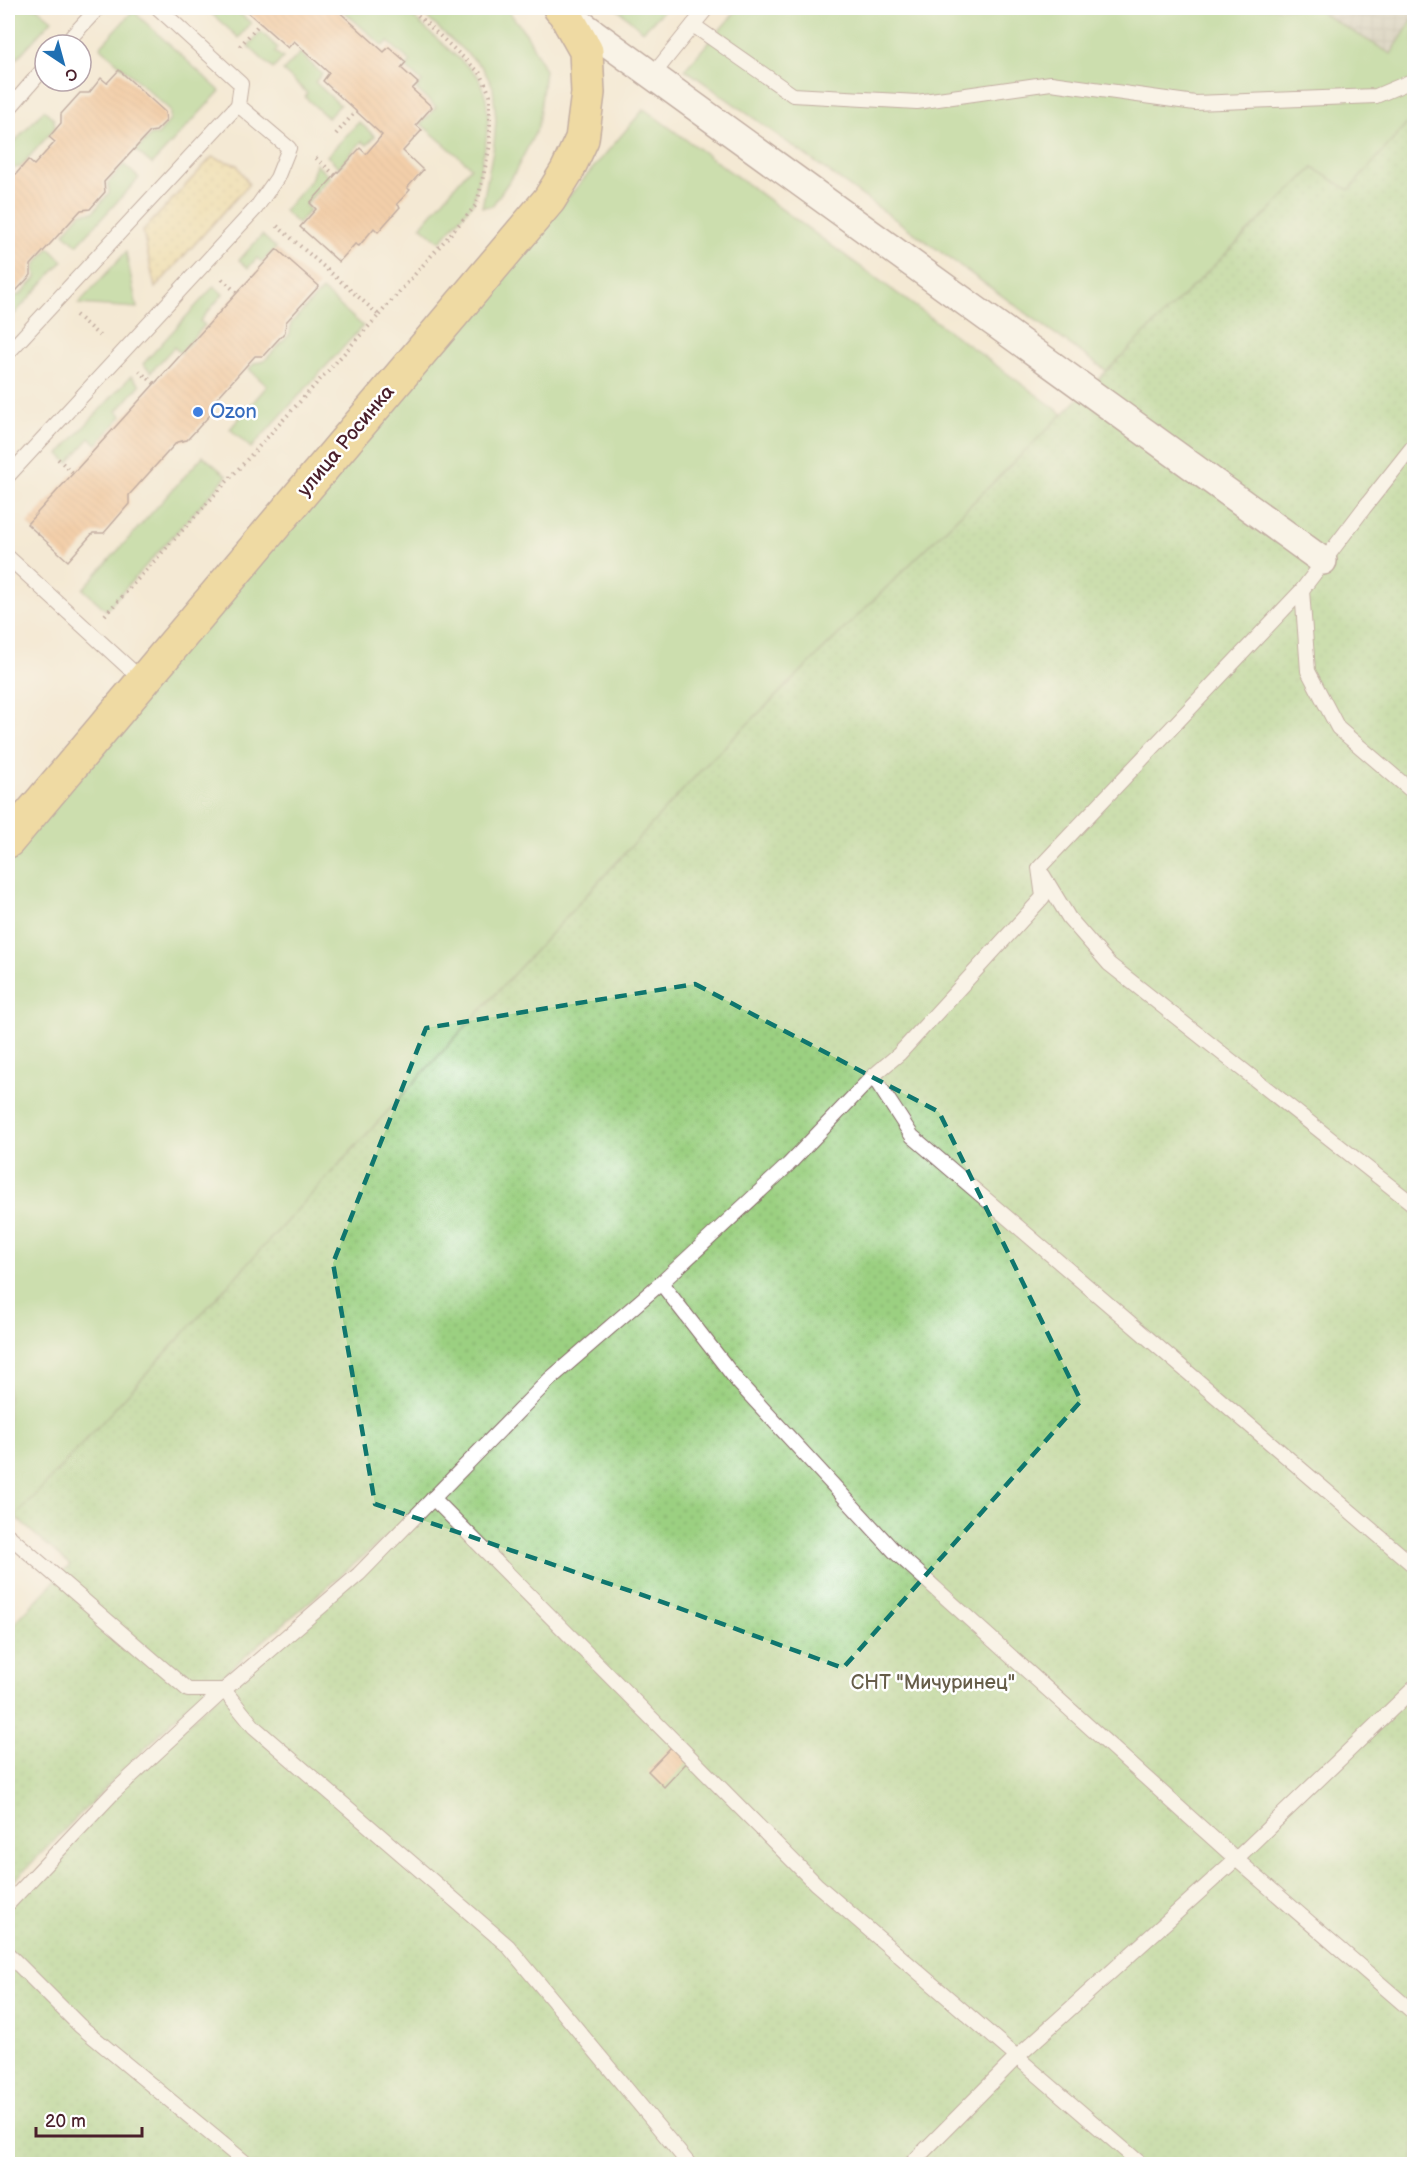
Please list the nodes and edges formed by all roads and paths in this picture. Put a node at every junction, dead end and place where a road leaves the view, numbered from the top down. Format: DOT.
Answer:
graph roads {
  1 [pos="98,8"];
  2 [pos="158,8"];
  3 [pos="410,8"];
  4 [pos="707,8"];
  5 [pos="562,10"];
  6 [pos="260,23"];
  7 [pos="693,25"];
  8 [pos="75,33"];
  9 [pos="240,46"];
  10 [pos="652,76"];
  11 [pos="1414,80"];
  12 [pos="33,81"];
  13 [pos="238,105"];
  14 [pos="8,110"];
  15 [pos="356,111"];
  16 [pos="336,134"];
  17 [pos="316,158"];
  18 [pos="335,175"];
  19 [pos="256,208"];
  20 [pos="379,315"];
  21 [pos="8,353"];
  22 [pos="1414,445"];
  23 [pos="8,476"];
  24 [pos="8,557"];
  25 [pos="1323,561"];
  26 [pos="1302,590"];
  27 [pos="90,631"];
  28 [pos="143,681"];
  29 [pos="1414,793"];
  30 [pos="8,841"];
  31 [pos="1039,868"];
  32 [pos="873,1076"];
  33 [pos="1414,1204"];
  34 [pos="661,1283"];
  35 [pos="433,1498"];
  36 [pos="8,1535"];
  37 [pos="1414,1566"];
  38 [pos="1414,1688"];
  39 [pos="224,1690"];
  40 [pos="1236,1859"];
  41 [pos="8,1904"];
  42 [pos="8,1954"];
  43 [pos="1414,2013"];
  44 [pos="1017,2057"];
  45 [pos="247,2164"];
  46 [pos="689,2164"];
  47 [pos="911,2164"];
  48 [pos="1141,2164"];
  1 -- 8 [label="lane"];
  2 -- 13 [label="lane"];
  3 -- 20 [label="path"];
  4 -- 7 [label="lane"];
  5 -- 10 [label="street"];
  5 -- 28 [label="main road, улица Росинка"];
  6 -- 9 [label="path"];
  7 -- 10 [label="lane"];
  7 -- 11 [label="lane"];
  10 -- 25 [label="street"];
  12 -- 14 [label="lane"];
  13 -- 19 [label="lane"];
  13 -- 21 [label="lane"];
  15 -- 16 [label="path"];
  17 -- 18 [label="path"];
  19 -- 20 [label="path"];
  19 -- 23 [label="lane"];
  20 -- 27 [label="path"];
  22 -- 25 [label="lane"];
  24 -- 27 [label="lane"];
  25 -- 26 [label="lane"];
  26 -- 29 [label="lane"];
  26 -- 31 [label="lane"];
  27 -- 28 [label="lane"];
  28 -- 30 [label="main road, улица Росинка"];
  31 -- 32 [label="lane"];
  31 -- 33 [label="lane"];
  32 -- 34 [label="lane"];
  32 -- 37 [label="lane"];
  34 -- 35 [label="lane"];
  34 -- 40 [label="lane"];
  35 -- 39 [label="lane"];
  35 -- 44 [label="lane"];
  36 -- 39 [label="lane"];
  38 -- 40 [label="lane"];
  39 -- 41 [label="lane"];
  39 -- 46 [label="lane"];
  40 -- 43 [label="lane"];
  40 -- 44 [label="lane"];
  42 -- 45 [label="lane"];
  44 -- 47 [label="lane"];
  44 -- 48 [label="lane"];
}
